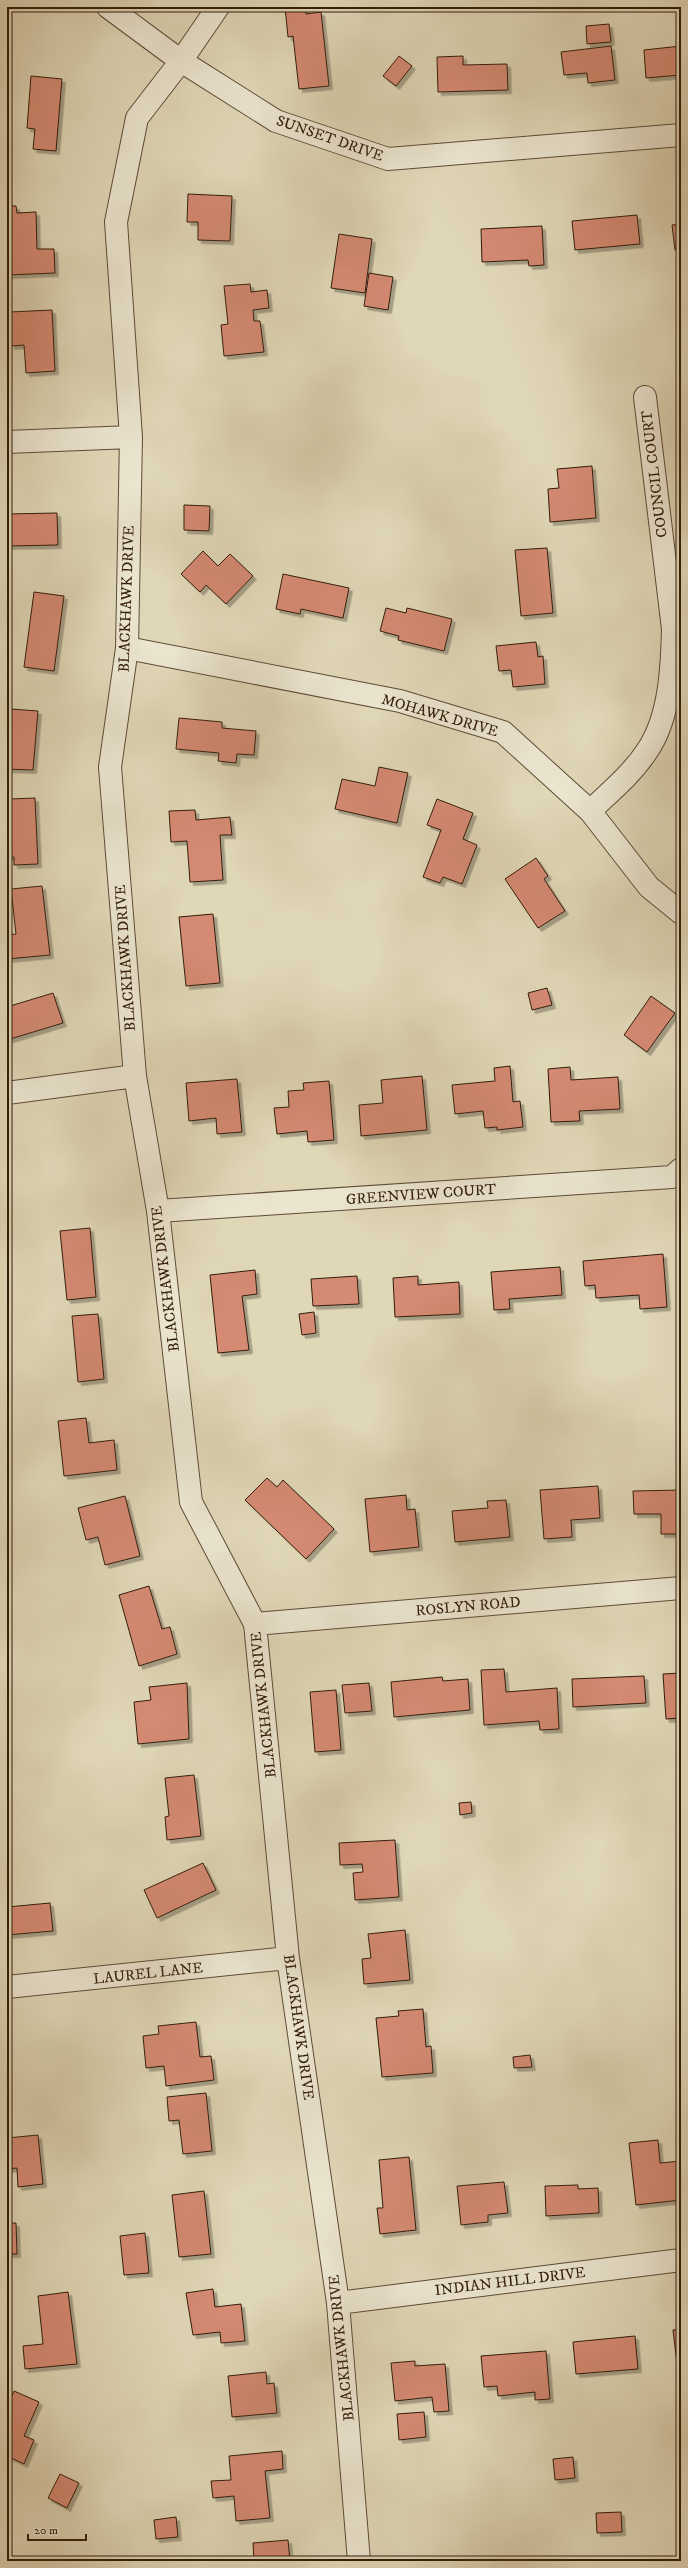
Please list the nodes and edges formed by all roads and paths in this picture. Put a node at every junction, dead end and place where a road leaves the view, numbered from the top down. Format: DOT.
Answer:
graph roads {
  1 [pos="108,7"];
  2 [pos="218,7"];
  3 [pos="181,61"];
  4 [pos="681,135"];
  5 [pos="645,397"];
  6 [pos="131,437"];
  7 [pos="7,442"];
  8 [pos="128,648"];
  9 [pos="590,811"];
  10 [pos="681,913"];
  11 [pos="135,1076"];
  12 [pos="7,1093"];
  13 [pos="681,1169"];
  14 [pos="158,1211"];
  15 [pos="681,1588"];
  16 [pos="255,1624"];
  17 [pos="288,1958"];
  18 [pos="7,1987"];
  19 [pos="681,2260"];
  20 [pos="338,2303"];
  21 [pos="359,2561"];
  1 -- 3 [label="street, SUNSET DRIVE"];
  2 -- 3 [label="street, BLACKHAWK DRIVE"];
  3 -- 4 [label="street, SUNSET DRIVE"];
  3 -- 6 [label="street, BLACKHAWK DRIVE"];
  5 -- 9 [label="street, COUNCIL COURT"];
  6 -- 7 [label="street"];
  6 -- 8 [label="street, BLACKHAWK DRIVE"];
  8 -- 9 [label="street, MOHAWK DRIVE"];
  8 -- 11 [label="street, BLACKHAWK DRIVE"];
  9 -- 10 [label="street, MOHAWK DRIVE"];
  11 -- 12 [label="street"];
  11 -- 14 [label="street, BLACKHAWK DRIVE"];
  13 -- 14 [label="street, GREENVIEW COURT"];
  14 -- 16 [label="street, BLACKHAWK DRIVE"];
  15 -- 16 [label="street, ROSLYN ROAD"];
  16 -- 17 [label="street, BLACKHAWK DRIVE"];
  17 -- 18 [label="street, LAUREL LANE"];
  17 -- 20 [label="street, BLACKHAWK DRIVE"];
  19 -- 20 [label="street, INDIAN HILL DRIVE"];
  20 -- 21 [label="street, BLACKHAWK DRIVE"];
}
